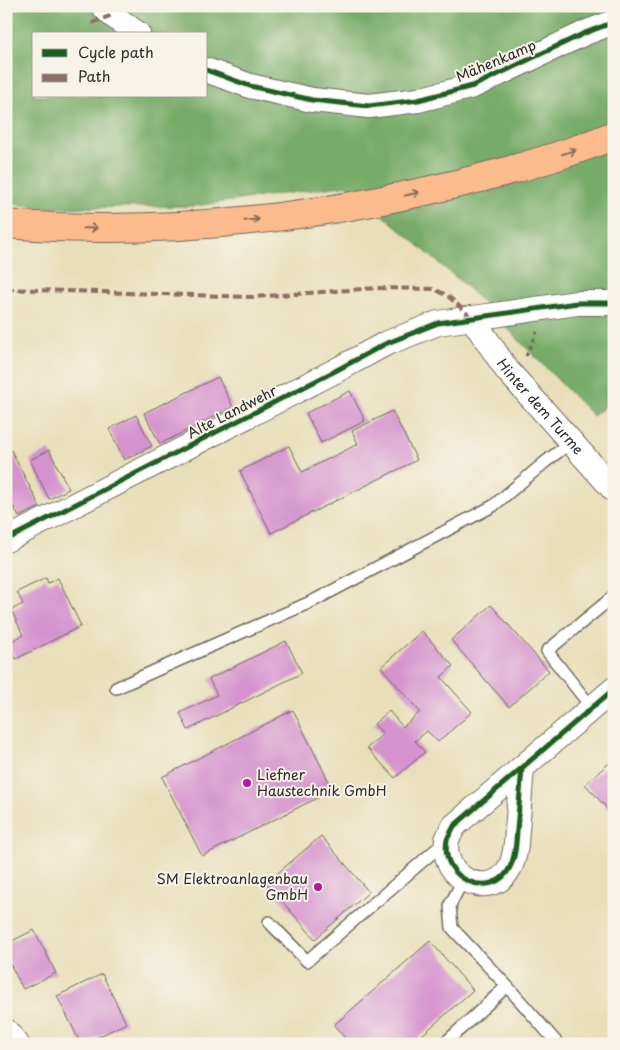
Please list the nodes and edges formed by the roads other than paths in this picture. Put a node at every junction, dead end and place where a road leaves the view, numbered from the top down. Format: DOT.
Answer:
graph roads {
  1 [pos="107,11"];
  2 [pos="614,22"];
  3 [pos="135,32"];
  4 [pos="208,71"];
  5 [pos="614,135"];
  6 [pos="6,224"];
  7 [pos="614,303"];
  8 [pos="472,318"];
  9 [pos="571,442"];
  10 [pos="614,490"];
  11 [pos="6,540"];
  12 [pos="614,596"];
  13 [pos="116,688"];
  14 [pos="614,689"];
  15 [pos="592,708"];
  16 [pos="522,768"];
  17 [pos="447,839"];
  18 [pos="463,880"];
  19 [pos="269,922"];
  20 [pos="507,986"];
  21 [pos="6,1031"];
  22 [pos="18,1044"];
  23 [pos="444,1044"];
  24 [pos="558,1044"];
  1 -- 3 [label="street"];
  2 -- 4 [label="street, Mähenkamp"];
  6 -- 5 [label="highway, one-way"];
  7 -- 8 [label="street"];
  8 -- 9 [label="street, Hinter dem Turme"];
  8 -- 11 [label="street, Alte Landwehr"];
  9 -- 10 [label="street, Hinter dem Turme"];
  9 -- 13 [label="lane"];
  12 -- 15 [label="lane"];
  14 -- 15 [label="street"];
  15 -- 16 [label="street"];
  16 -- 17 [label="street"];
  16 -- 18 [label="street"];
  17 -- 18 [label="street"];
  17 -- 19 [label="lane"];
  18 -- 20 [label="lane"];
  20 -- 23 [label="lane"];
  20 -- 24 [label="lane"];
  21 -- 22 [label="street"];
}
